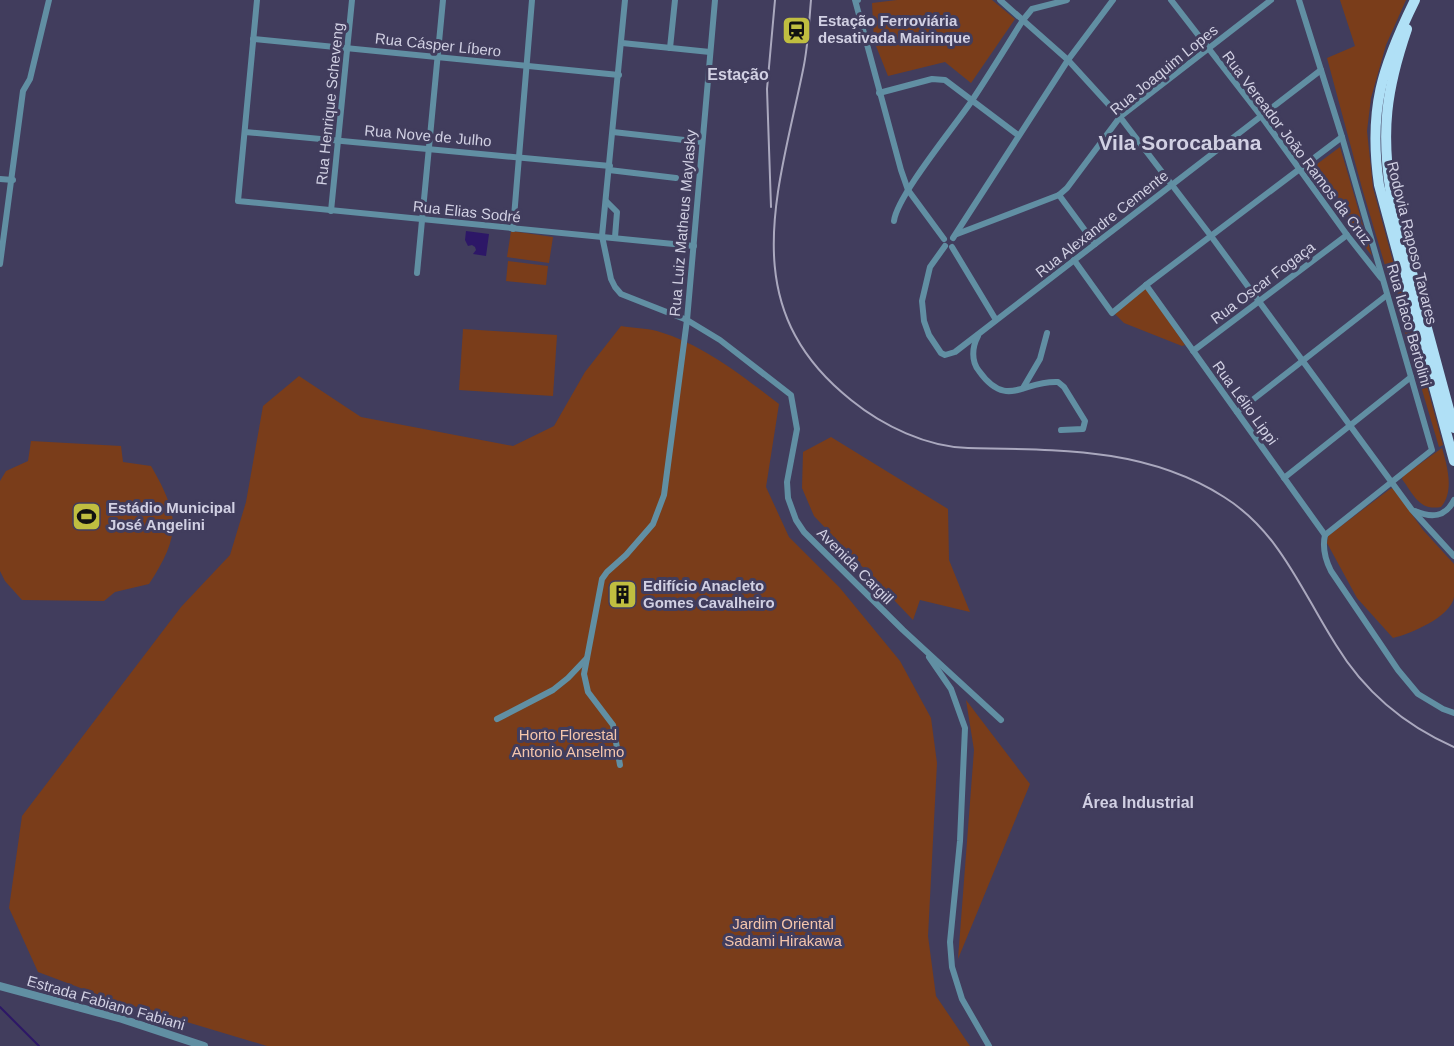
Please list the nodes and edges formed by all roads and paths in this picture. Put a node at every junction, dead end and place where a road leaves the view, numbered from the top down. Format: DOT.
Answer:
graph roads {
  1 [pos="49,0"];
  2 [pos="257,0"];
  3 [pos="352,0"];
  4 [pos="443,0"];
  5 [pos="532,0"];
  6 [pos="625,0"];
  7 [pos="675,0"];
  8 [pos="715,0"];
  9 [pos="857,0"];
  10 [pos="1000,0"];
  11 [pos="1067,0"];
  12 [pos="1112,0"];
  13 [pos="1171,0"];
  14 [pos="1271,0"];
  15 [pos="1299,0"];
  16 [pos="1416,0"];
  17 [pos="1023,20"];
  18 [pos="254,39"];
  19 [pos="621,43"];
  20 [pos="348,48"];
  21 [pos="670,48"];
  22 [pos="1209,50"];
  23 [pos="710,52"];
  24 [pos="437,57"];
  25 [pos="1068,60"];
  26 [pos="528,66"];
  27 [pos="1321,70"];
  28 [pos="619,75"];
  29 [pos="879,93"];
  30 [pos="972,99"];
  31 [pos="1261,116"];
  32 [pos="1120,117"];
  33 [pos="245,132"];
  34 [pos="614,132"];
  35 [pos="1018,135"];
  36 [pos="1342,137"];
  37 [pos="338,140"];
  38 [pos="702,142"];
  39 [pos="429,148"];
  40 [pos="519,156"];
  41 [pos="610,168"];
  42 [pos="1300,170"];
  43 [pos="676,178"];
  44 [pos="0,179"];
  45 [pos="13,180"];
  46 [pos="1173,184"];
  47 [pos="908,190"];
  48 [pos="1059,195"];
  49 [pos="606,201"];
  50 [pos="331,211"];
  51 [pos="423,219"];
  52 [pos="894,221"];
  53 [pos="513,229"];
  54 [pos="1347,235"];
  55 [pos="602,236"];
  56 [pos="955,236"];
  57 [pos="1211,236"];
  58 [pos="615,237"];
  59 [pos="947,244"];
  60 [pos="1095,244"];
  61 [pos="694,246"];
  62 [pos="1074,260"];
  63 [pos="0,264"];
  64 [pos="417,273"];
  65 [pos="1383,281"];
  66 [pos="1146,285"];
  67 [pos="1387,295"];
  68 [pos="1258,302"];
  69 [pos="687,320"];
  70 [pos="996,320"];
  71 [pos="980,333"];
  72 [pos="1047,333"];
  73 [pos="1193,351"];
  74 [pos="1303,361"];
  75 [pos="1411,377"];
  76 [pos="1023,389"];
  77 [pos="1237,412"];
  78 [pos="1350,426"];
  79 [pos="1061,430"];
  80 [pos="1450,431"];
  81 [pos="1454,461"];
  82 [pos="1454,471"];
  83 [pos="1284,478"];
  84 [pos="1392,481"];
  85 [pos="1454,500"];
  86 [pos="1412,510"];
  87 [pos="1325,535"];
  88 [pos="1454,556"];
  89 [pos="903,630"];
  90 [pos="587,658"];
  91 [pos="1454,713"];
  92 [pos="497,719"];
  93 [pos="1001,720"];
  94 [pos="620,765"];
  95 [pos="0,986"];
  96 [pos="204,1046"];
  97 [pos="989,1046"];
  1 -- 45 [label="street"];
  2 -- 18 [label="street"];
  3 -- 20 [label="street, Rua Henrique Scheveng"];
  4 -- 24 [label="street"];
  5 -- 26 [label="street"];
  6 -- 19 [label="street, Avenida Cargill"];
  7 -- 21 [label="street"];
  8 -- 23 [label="street, Rua Luiz Matheus Maylasky"];
  9 -- 29 [label="street"];
  10 -- 17 [label="street"];
  11 -- 17 [label="street"];
  12 -- 25 [label="street"];
  13 -- 22 [label="street, Rua Vereador João Ramos da Cruz"];
  14 -- 22 [label="street, Rua Joaquim Lopes"];
  15 -- 27 [label="street, Rua Idaco Bertolini"];
  16 -- 80 [label="highway, Rodovia Raposo Tavares"];
  17 -- 25 [label="street"];
  17 -- 30 [label="street"];
  18 -- 20 [label="street, Rua Cásper Líbero"];
  18 -- 33 [label="street"];
  19 -- 21 [label="street"];
  19 -- 28 [label="street, Avenida Cargill"];
  20 -- 24 [label="street, Rua Cásper Líbero"];
  20 -- 37 [label="street, Rua Henrique Scheveng"];
  21 -- 23 [label="street"];
  22 -- 31 [label="street, Rua Vereador João Ramos da Cruz"];
  22 -- 32 [label="street, Rua Joaquim Lopes"];
  23 -- 38 [label="street, Rua Luiz Matheus Maylasky"];
  24 -- 26 [label="street, Rua Cásper Líbero"];
  24 -- 39 [label="street"];
  25 -- 32 [label="street"];
  25 -- 35 [label="street"];
  26 -- 28 [label="street, Rua Cásper Líbero"];
  26 -- 40 [label="street"];
  27 -- 31 [label="street, Rua Alexandre Cemente"];
  27 -- 36 [label="street, Rua Idaco Bertolini"];
  28 -- 34 [label="street, Avenida Cargill"];
  29 -- 30 [label="street"];
  29 -- 47 [label="street"];
  30 -- 35 [label="street"];
  30 -- 47 [label="street"];
  31 -- 42 [label="street, Rua Vereador João Ramos da Cruz"];
  31 -- 46 [label="street, Rua Alexandre Cemente"];
  32 -- 46 [label="street"];
  32 -- 48 [label="street, Rua Joaquim Lopes"];
  33 -- 37 [label="street, Rua Nove de Julho"];
  33 -- 50 [label="street, Rua Elias Sodré"];
  34 -- 38 [label="street"];
  34 -- 41 [label="street, Avenida Cargill"];
  35 -- 56 [label="street"];
  36 -- 42 [label="street"];
  36 -- 65 [label="street, Rua Idaco Bertolini"];
  37 -- 39 [label="street, Rua Nove de Julho"];
  37 -- 50 [label="street, Rua Henrique Scheveng"];
  38 -- 61 [label="street, Rua Luiz Matheus Maylasky"];
  39 -- 40 [label="street, Rua Nove de Julho"];
  39 -- 51 [label="street"];
  40 -- 41 [label="street, Rua Nove de Julho"];
  40 -- 53 [label="street"];
  41 -- 43 [label="street, Rua Nove de Julho"];
  41 -- 49 [label="street, Avenida Cargill"];
  42 -- 54 [label="street, Rua Vereador João Ramos da Cruz"];
  42 -- 57 [label="street"];
  44 -- 45 [label="street"];
  45 -- 63 [label="street"];
  46 -- 57 [label="street"];
  46 -- 60 [label="street, Rua Alexandre Cemente"];
  47 -- 52 [label="street"];
  47 -- 59 [label="street"];
  48 -- 56 [label="street, Rua Joaquim Lopes"];
  48 -- 60 [label="street"];
  49 -- 55 [label="street, Avenida Cargill"];
  49 -- 58 [label="street"];
  50 -- 51 [label="street, Rua Elias Sodré"];
  51 -- 53 [label="street, Rua Elias Sodré"];
  51 -- 64 [label="street"];
  53 -- 55 [label="street, Rua Elias Sodré"];
  54 -- 65 [label="street, Rua Vereador João Ramos da Cruz"];
  54 -- 68 [label="street, Rua Oscar Fogaça"];
  55 -- 58 [label="street, Rua Elias Sodré"];
  55 -- 69 [label="street, Avenida Cargill"];
  56 -- 59 [label="street"];
  57 -- 66 [label="street"];
  57 -- 68 [label="street"];
  58 -- 61 [label="street, Rua Elias Sodré"];
  59 -- 70 [label="street"];
  59 -- 71 [label="street, Rua Alexandre Cemente"];
  60 -- 62 [label="street, Rua Alexandre Cemente"];
  61 -- 69 [label="street, Rua Luiz Matheus Maylasky"];
  62 -- 66 [label="street"];
  62 -- 70 [label="street, Rua Alexandre Cemente"];
  65 -- 67 [label="street, Rua Idaco Bertolini"];
  66 -- 73 [label="street, Rua Lélio Lippi"];
  67 -- 74 [label="street"];
  67 -- 75 [label="street, Rua Idaco Bertolini"];
  68 -- 73 [label="street, Rua Oscar Fogaça"];
  68 -- 74 [label="street"];
  69 -- 89 [label="street, Avenida Cargill"];
  69 -- 90 [label="street, Rua Luiz Matheus Maylasky"];
  70 -- 71 [label="street, Rua Alexandre Cemente"];
  71 -- 76 [label="street"];
  72 -- 76 [label="street"];
  73 -- 77 [label="street, Rua Lélio Lippi"];
  74 -- 77 [label="street"];
  74 -- 78 [label="street"];
  75 -- 78 [label="street"];
  75 -- 84 [label="street, Rua Idaco Bertolini"];
  76 -- 79 [label="street"];
  77 -- 83 [label="street, Rua Lélio Lippi"];
  78 -- 83 [label="street"];
  78 -- 84 [label="street"];
  80 -- 81 [label="highway, Rodovia Raposo Tavares"];
  80 -- 82 [label="highway"];
  83 -- 87 [label="street, Rua Lélio Lippi"];
  84 -- 86 [label="street"];
  84 -- 87 [label="street"];
  85 -- 86 [label="street"];
  86 -- 88 [label="street"];
  87 -- 91 [label="street"];
  89 -- 93 [label="street, Avenida Cargill"];
  89 -- 97 [label="street"];
  90 -- 92 [label="street"];
  90 -- 94 [label="street, Rua Luiz Matheus Maylasky"];
  95 -- 96 [label="street, Estrada Fabiano Fabiani"];
}
